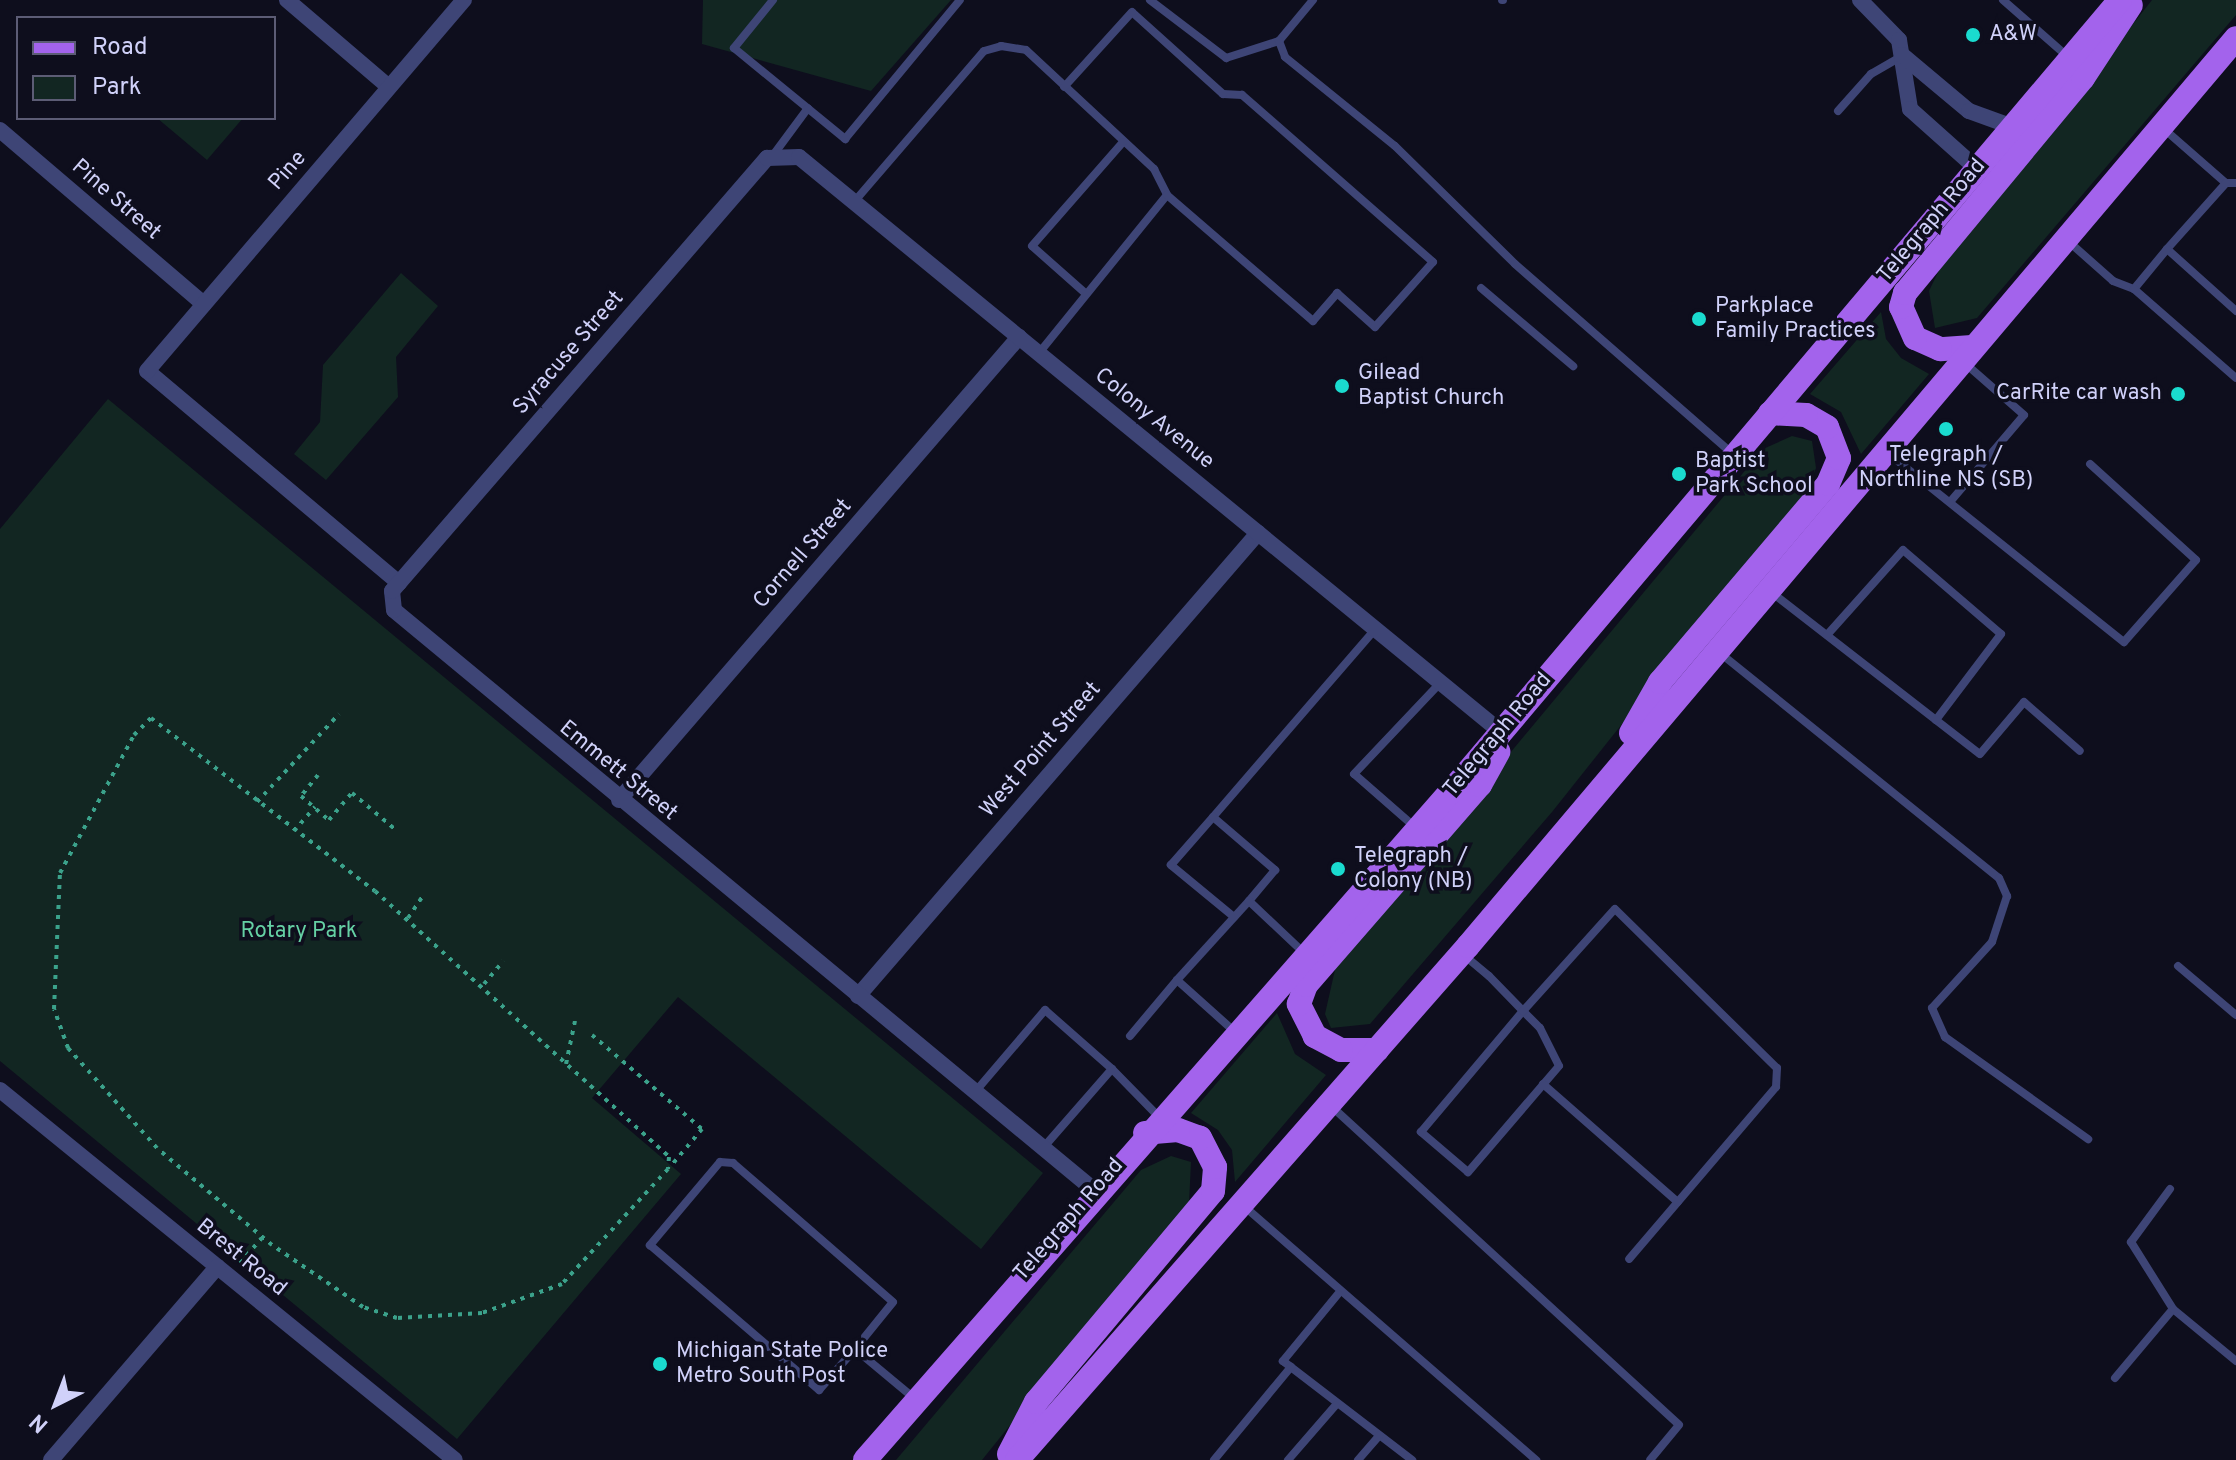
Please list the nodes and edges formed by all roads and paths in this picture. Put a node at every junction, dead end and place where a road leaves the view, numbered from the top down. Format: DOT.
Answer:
graph roads {
  1 [pos="287,0"];
  2 [pos="464,0"];
  3 [pos="773,0"];
  4 [pos="960,0"];
  5 [pos="1150,0"];
  6 [pos="1313,0"];
  7 [pos="1860,0"];
  8 [pos="2003,0"];
  9 [pos="2120,0"];
  10 [pos="2132,0"];
  11 [pos="2236,38"];
  12 [pos="1279,41"];
  13 [pos="1902,55"];
  14 [pos="2070,59"];
  15 [pos="389,87"];
  16 [pos="1064,87"];
  17 [pos="808,108"];
  18 [pos="1838,111"];
  19 [pos="2160,126"];
  20 [pos="2013,127"];
  21 [pos="0,130"];
  22 [pos="1123,142"];
  23 [pos="774,154"];
  24 [pos="1976,168"];
  25 [pos="2226,183"];
  26 [pos="2236,183"];
  27 [pos="1167,195"];
  28 [pos="854,202"];
  29 [pos="2065,238"];
  30 [pos="2167,249"];
  31 [pos="1481,288"];
  32 [pos="2134,289"];
  33 [pos="1084,292"];
  34 [pos="204,304"];
  35 [pos="2236,311"];
  36 [pos="1019,337"];
  37 [pos="1039,353"];
  38 [pos="1967,353"];
  39 [pos="1573,366"];
  40 [pos="2236,378"];
  41 [pos="1770,413"];
  42 [pos="1885,450"];
  43 [pos="1734,455"];
  44 [pos="2090,464"];
  45 [pos="1950,502"];
  46 [pos="1258,533"];
  47 [pos="399,583"];
  48 [pos="1768,589"];
  49 [pos="1375,629"];
  50 [pos="1827,635"];
  51 [pos="1716,650"];
  52 [pos="1440,683"];
  53 [pos="1522,707"];
  54 [pos="339,714"];
  55 [pos="1936,720"];
  56 [pos="1501,732"];
  57 [pos="2080,751"];
  58 [pos="318,775"];
  59 [pos="1605,778"];
  60 [pos="619,800"];
  61 [pos="257,802"];
  62 [pos="315,807"];
  63 [pos="1213,817"];
  64 [pos="1417,828"];
  65 [pos="396,830"];
  66 [pos="294,831"];
  67 [pos="424,894"];
  68 [pos="1249,901"];
  69 [pos="1234,917"];
  70 [pos="408,918"];
  71 [pos="1305,953"];
  72 [pos="1461,953"];
  73 [pos="503,961"];
  74 [pos="2178,966"];
  75 [pos="1177,980"];
  76 [pos="484,984"];
  77 [pos="858,996"];
  78 [pos="1523,1011"];
  79 [pos="2236,1015"];
  80 [pos="575,1021"];
  81 [pos="1235,1032"];
  82 [pos="592,1035"];
  83 [pos="1130,1036"];
  84 [pos="1377,1050"];
  85 [pos="566,1064"];
  86 [pos="1112,1069"];
  87 [pos="1543,1084"];
  88 [pos="0,1090"];
  89 [pos="975,1092"];
  90 [pos="1329,1105"];
  91 [pos="1152,1125"];
  92 [pos="2088,1139"];
  93 [pos="1043,1148"];
  94 [pos="668,1169"];
  95 [pos="2170,1189"];
  96 [pos="1094,1190"];
  97 [pos="1678,1202"];
  98 [pos="1242,1204"];
  99 [pos="262,1238"];
  100 [pos="1629,1259"];
  101 [pos="223,1272"];
  102 [pos="1338,1294"];
  103 [pos="2173,1309"];
  104 [pos="855,1349"];
  105 [pos="2236,1361"];
  106 [pos="1291,1367"];
  107 [pos="2115,1378"];
  108 [pos="915,1400"];
  109 [pos="1335,1406"];
  110 [pos="1379,1436"];
  111 [pos="869,1456"];
  112 [pos="51,1460"];
  113 [pos="455,1460"];
  114 [pos="1006,1460"];
  115 [pos="1017,1460"];
  116 [pos="1214,1460"];
  117 [pos="1288,1460"];
  118 [pos="1358,1460"];
  119 [pos="1412,1460"];
  120 [pos="1536,1460"];
  121 [pos="1650,1460"];
  1 -- 15 [label="street"];
  2 -- 15 [label="street, Pine"];
  3 -- 17 [label="lane"];
  4 -- 17 [label="lane"];
  5 -- 12 [label="lane"];
  6 -- 12 [label="lane"];
  7 -- 13 [label="street"];
  8 -- 14 [label="lane"];
  9 -- 14 [label="main road, Telegraph Road"];
  10 -- 38 [label="main road"];
  11 -- 19 [label="main road"];
  12 -- 43 [label="lane"];
  13 -- 18 [label="lane"];
  13 -- 20 [label="street"];
  13 -- 24 [label="street"];
  14 -- 20 [label="main road, Telegraph Road"];
  15 -- 34 [label="street, Pine"];
  16 -- 22 [label="lane"];
  16 -- 27 [label="lane"];
  16 -- 28 [label="lane"];
  17 -- 23 [label="lane"];
  19 -- 25 [label="lane"];
  19 -- 29 [label="main road"];
  20 -- 24 [label="main road, Telegraph Road"];
  21 -- 34 [label="street, Pine Street"];
  22 -- 27 [label="lane"];
  22 -- 33 [label="lane"];
  23 -- 28 [label="street, Colony Avenue"];
  23 -- 47 [label="street, Syracuse Street"];
  24 -- 41 [label="main road, Telegraph Road"];
  25 -- 26 [label="lane"];
  25 -- 30 [label="lane"];
  27 -- 33 [label="lane"];
  28 -- 36 [label="street, Colony Avenue"];
  29 -- 32 [label="lane"];
  29 -- 38 [label="main road"];
  30 -- 32 [label="lane"];
  30 -- 35 [label="lane"];
  31 -- 39 [label="lane"];
  32 -- 40 [label="lane"];
  33 -- 37 [label="lane"];
  34 -- 47 [label="street, Pine"];
  36 -- 37 [label="street, Colony Avenue"];
  36 -- 60 [label="street, Cornell Street"];
  37 -- 46 [label="street, Colony Avenue"];
  38 -- 42 [label="main road"];
  38 -- 45 [label="lane"];
  41 -- 43 [label="main road, Telegraph Road"];
  41 -- 59 [label="main road"];
  42 -- 45 [label="lane"];
  42 -- 48 [label="main road"];
  43 -- 53 [label="main road, Telegraph Road"];
  44 -- 45 [label="lane"];
  46 -- 49 [label="street, Colony Avenue"];
  46 -- 77 [label="street, West Point Street"];
  47 -- 60 [label="street, Emmett Street"];
  48 -- 50 [label="lane"];
  48 -- 51 [label="main road"];
  49 -- 52 [label="street, Colony Avenue"];
  49 -- 63 [label="lane"];
  50 -- 55 [label="lane"];
  50 -- 55 [label="lane"];
  51 -- 59 [label="main road"];
  51 -- 92 [label="lane"];
  52 -- 56 [label="street, Colony Avenue"];
  52 -- 64 [label="lane"];
  53 -- 56 [label="main road, Telegraph Road"];
  53 -- 84 [label="main road"];
  54 -- 61 [label="path"];
  55 -- 57 [label="lane"];
  56 -- 64 [label="main road, Telegraph Road"];
  58 -- 62 [label="path"];
  59 -- 72 [label="main road"];
  60 -- 77 [label="street, Emmett Street"];
  61 -- 66 [label="path"];
  61 -- 99 [label="path"];
  62 -- 65 [label="path"];
  62 -- 66 [label="path"];
  63 -- 68 [label="lane"];
  63 -- 69 [label="lane"];
  64 -- 71 [label="main road, Telegraph Road"];
  66 -- 70 [label="path"];
  67 -- 70 [label="path"];
  68 -- 69 [label="lane"];
  68 -- 71 [label="lane"];
  69 -- 75 [label="lane"];
  70 -- 76 [label="path"];
  71 -- 81 [label="main road, Telegraph Road"];
  72 -- 78 [label="lane"];
  72 -- 84 [label="main road"];
  73 -- 76 [label="path"];
  74 -- 79 [label="lane"];
  75 -- 81 [label="lane"];
  75 -- 83 [label="lane"];
  76 -- 85 [label="path"];
  77 -- 89 [label="street, Emmett Street"];
  78 -- 87 [label="lane"];
  78 -- 87 [label="lane"];
  78 -- 97 [label="lane"];
  80 -- 85 [label="path"];
  81 -- 91 [label="main road, Telegraph Road"];
  82 -- 94 [label="path"];
  84 -- 90 [label="main road"];
  85 -- 94 [label="path"];
  86 -- 89 [label="lane"];
  86 -- 91 [label="lane"];
  86 -- 93 [label="lane"];
  87 -- 97 [label="lane"];
  88 -- 101 [label="street, Brest Road"];
  89 -- 93 [label="street, Emmett Street"];
  90 -- 98 [label="main road"];
  90 -- 121 [label="lane"];
  91 -- 96 [label="main road, Telegraph Road"];
  91 -- 114 [label="main road"];
  93 -- 96 [label="street, Emmett Street"];
  94 -- 99 [label="path"];
  95 -- 103 [label="lane"];
  96 -- 108 [label="main road, Telegraph Road"];
  97 -- 100 [label="lane"];
  98 -- 102 [label="lane"];
  98 -- 115 [label="main road"];
  99 -- 101 [label="path"];
  101 -- 112 [label="street"];
  101 -- 113 [label="street, Brest Road"];
  102 -- 106 [label="lane"];
  102 -- 120 [label="lane"];
  103 -- 105 [label="lane"];
  103 -- 107 [label="lane"];
  104 -- 104 [label="lane"];
  104 -- 108 [label="lane"];
  106 -- 109 [label="lane"];
  106 -- 116 [label="lane"];
  108 -- 111 [label="main road, Telegraph Road"];
  109 -- 110 [label="lane"];
  109 -- 117 [label="lane"];
  110 -- 118 [label="lane"];
  110 -- 119 [label="lane"];
}
